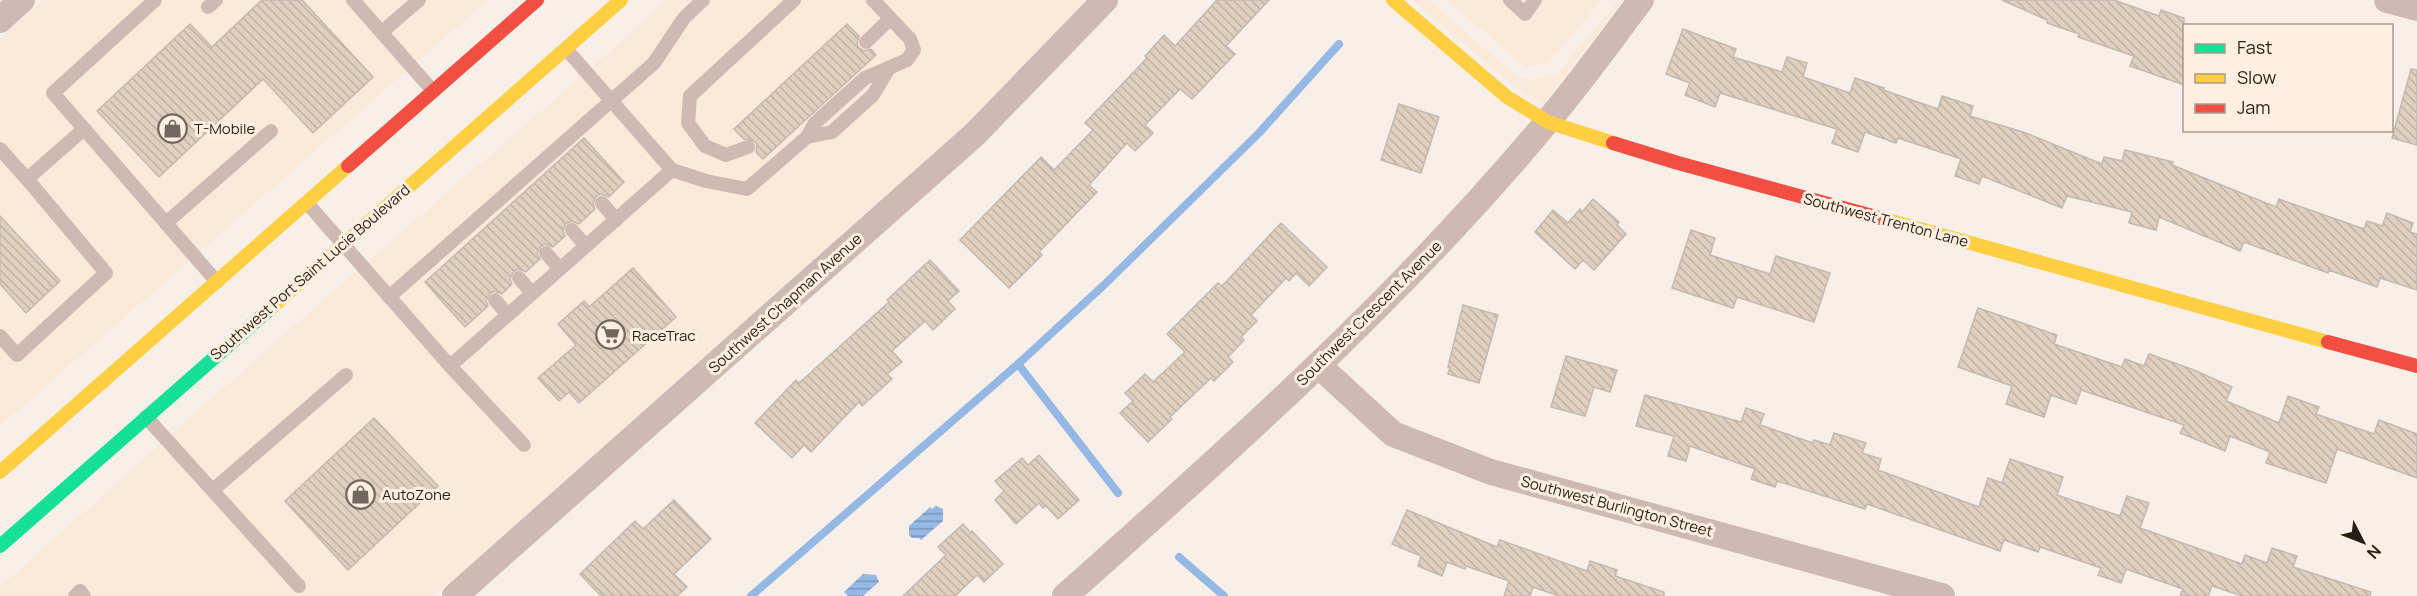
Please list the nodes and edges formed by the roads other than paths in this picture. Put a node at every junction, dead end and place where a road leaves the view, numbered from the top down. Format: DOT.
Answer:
graph roads {
  1 [pos="22,0"];
  2 [pos="155,0"];
  3 [pos="353,0"];
  4 [pos="419,0"];
  5 [pos="537,0"];
  6 [pos="621,0"];
  7 [pos="703,0"];
  8 [pos="794,0"];
  9 [pos="873,0"];
  10 [pos="1105,0"];
  11 [pos="1393,0"];
  12 [pos="1510,0"];
  13 [pos="1535,0"];
  14 [pos="1641,0"];
  15 [pos="2387,0"];
  16 [pos="2417,8"];
  17 [pos="890,19"];
  18 [pos="0,20"];
  19 [pos="382,32"];
  20 [pos="866,42"];
  21 [pos="567,50"];
  22 [pos="434,91"];
  23 [pos="612,100"];
  24 [pos="1548,122"];
  25 [pos="84,129"];
  26 [pos="271,131"];
  27 [pos="748,147"];
  28 [pos="0,149"];
  29 [pos="672,170"];
  30 [pos="27,180"];
  31 [pos="307,203"];
  32 [pos="602,203"];
  33 [pos="616,219"];
  34 [pos="166,224"];
  35 [pos="572,230"];
  36 [pos="343,244"];
  37 [pos="586,246"];
  38 [pos="546,253"];
  39 [pos="560,269"];
  40 [pos="519,278"];
  41 [pos="217,282"];
  42 [pos="532,293"];
  43 [pos="389,297"];
  44 [pos="495,300"];
  45 [pos="508,315"];
  46 [pos="0,336"];
  47 [pos="1318,365"];
  48 [pos="450,366"];
  49 [pos="2417,366"];
  50 [pos="346,375"];
  51 [pos="146,417"];
  52 [pos="524,445"];
  53 [pos="2,466"];
  54 [pos="213,490"];
  55 [pos="0,546"];
  56 [pos="299,586"];
  57 [pos="75,596"];
  58 [pos="84,596"];
  59 [pos="455,596"];
  60 [pos="1065,596"];
  61 [pos="1942,596"];
  1 -- 18 [label="street"];
  2 -- 25 [label="lane"];
  3 -- 19 [label="lane"];
  4 -- 19 [label="lane"];
  5 -- 22 [label="main road"];
  6 -- 21 [label="main road, Southwest Port Saint Lucie Boulevard"];
  7 -- 23 [label="lane"];
  8 -- 27 [label="lane"];
  9 -- 17 [label="lane"];
  10 -- 59 [label="street, Southwest Chapman Avenue"];
  11 -- 24 [label="main road, Southwest Trenton Lane"];
  12 -- 13 [label="lane"];
  14 -- 24 [label="street, Southwest Crescent Avenue"];
  15 -- 16 [label="street"];
  17 -- 20 [label="lane"];
  17 -- 29 [label="lane"];
  19 -- 22 [label="lane"];
  21 -- 23 [label="lane"];
  21 -- 36 [label="main road, Southwest Port Saint Lucie Boulevard"];
  22 -- 31 [label="main road"];
  23 -- 29 [label="lane"];
  23 -- 43 [label="lane"];
  24 -- 47 [label="street, Southwest Crescent Avenue"];
  24 -- 49 [label="main road, Southwest Trenton Lane"];
  25 -- 30 [label="lane"];
  25 -- 34 [label="lane"];
  26 -- 34 [label="lane"];
  28 -- 30 [label="lane"];
  29 -- 33 [label="lane"];
  30 -- 46 [label="lane"];
  31 -- 36 [label="lane"];
  31 -- 41 [label="main road"];
  32 -- 33 [label="lane"];
  33 -- 37 [label="lane"];
  34 -- 41 [label="lane"];
  35 -- 37 [label="lane"];
  36 -- 43 [label="lane"];
  36 -- 51 [label="main road, Southwest Port Saint Lucie Boulevard"];
  37 -- 39 [label="lane"];
  38 -- 39 [label="lane"];
  39 -- 42 [label="lane"];
  40 -- 42 [label="lane"];
  41 -- 53 [label="main road"];
  42 -- 45 [label="lane"];
  43 -- 48 [label="lane"];
  44 -- 45 [label="lane"];
  45 -- 48 [label="lane"];
  47 -- 60 [label="street, Southwest Crescent Avenue"];
  47 -- 61 [label="street, Southwest Burlington Street"];
  48 -- 52 [label="lane"];
  50 -- 54 [label="lane"];
  51 -- 54 [label="lane"];
  51 -- 55 [label="main road, Southwest Port Saint Lucie Boulevard"];
  54 -- 56 [label="lane"];
  57 -- 58 [label="lane"];
}
